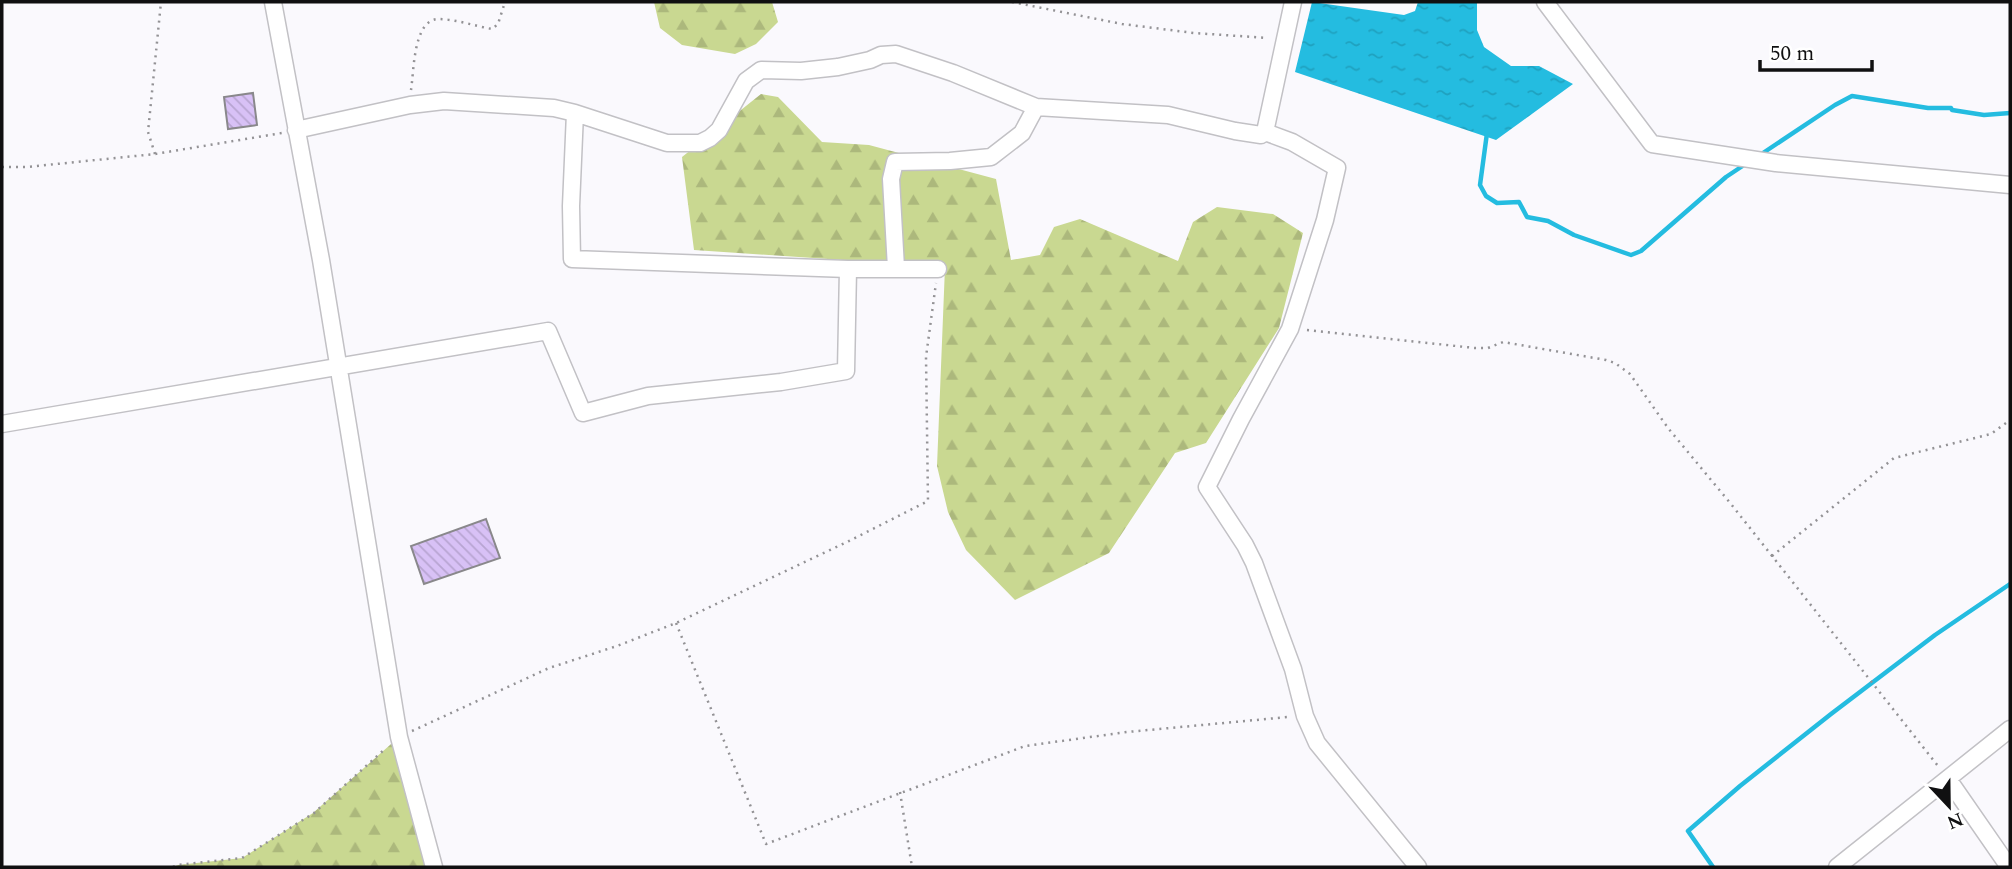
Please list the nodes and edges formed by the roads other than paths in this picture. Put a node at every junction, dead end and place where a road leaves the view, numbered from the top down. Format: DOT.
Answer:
graph roads {
  1 [pos="273,2"];
  2 [pos="1293,2"];
  3 [pos="1545,2"];
  4 [pos="1036,107"];
  5 [pos="575,113"];
  6 [pos="296,130"];
  7 [pos="1265,132"];
  8 [pos="2010,185"];
  9 [pos="896,268"];
  10 [pos="848,269"];
  11 [pos="938,269"];
  12 [pos="338,367"];
  13 [pos="2,424"];
  14 [pos="2010,729"];
  15 [pos="1948,779"];
  16 [pos="434,867"];
  17 [pos="1418,867"];
  18 [pos="1838,867"];
  19 [pos="2009,867"];
  1 -- 6 [label="street"];
  2 -- 7 [label="street"];
  3 -- 8 [label="street"];
  4 -- 5 [label="street"];
  4 -- 7 [label="street"];
  4 -- 9 [label="street"];
  5 -- 6 [label="street"];
  5 -- 10 [label="street"];
  6 -- 12 [label="street"];
  7 -- 17 [label="street"];
  9 -- 10 [label="street"];
  9 -- 11 [label="street"];
  10 -- 12 [label="street"];
  12 -- 13 [label="street"];
  12 -- 16 [label="street"];
  14 -- 15 [label="street"];
  15 -- 18 [label="street"];
  15 -- 19 [label="street"];
}
